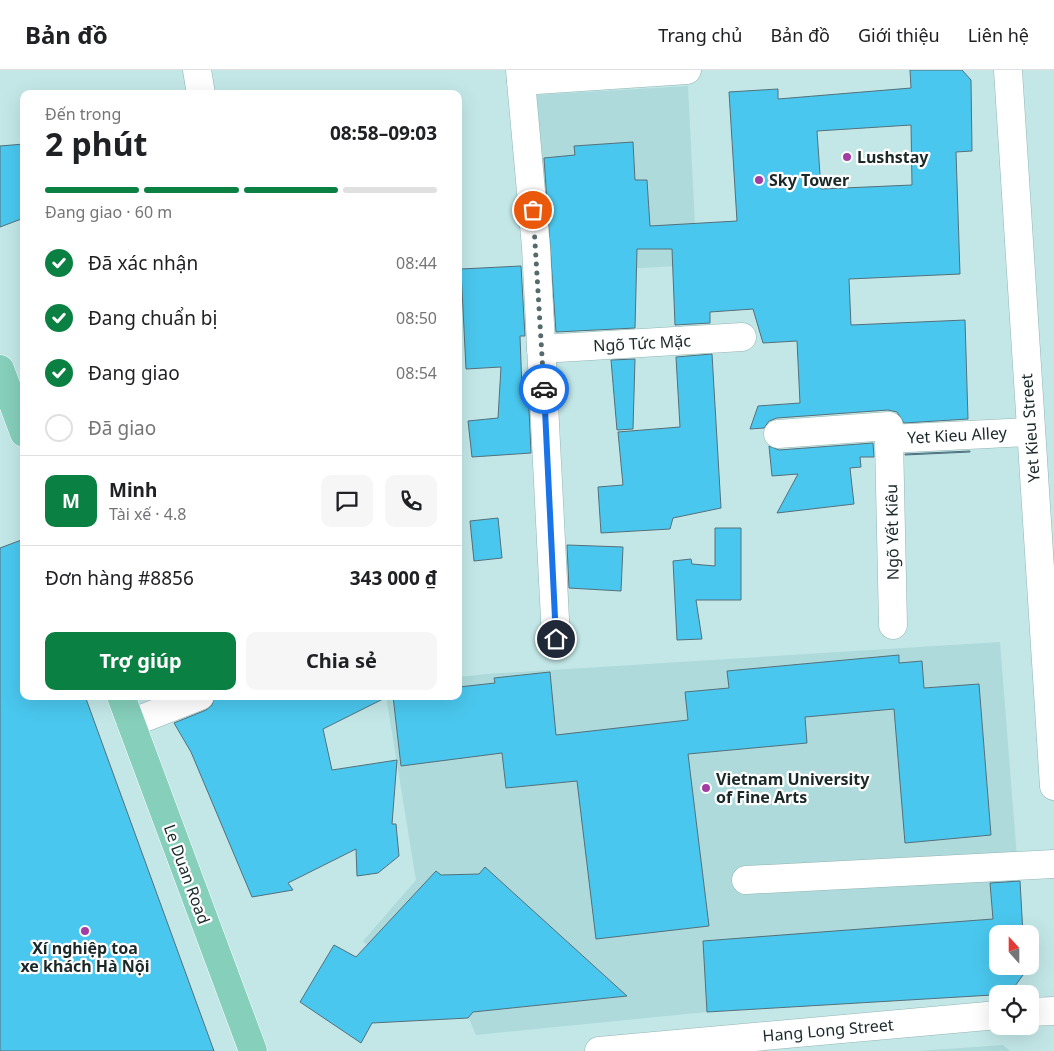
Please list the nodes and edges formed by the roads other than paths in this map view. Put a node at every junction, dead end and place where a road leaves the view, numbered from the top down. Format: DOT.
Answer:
graph roads {
  1 [pos="197,70"];
  2 [pos="687,70"];
  3 [pos="995,70"];
  4 [pos="1008,70"];
  5 [pos="521,76"];
  6 [pos="200,90"];
  7 [pos="1010,101"];
  8 [pos="742,337"];
  9 [pos="541,349"];
  10 [pos="0,369"];
  11 [pos="20,422"];
  12 [pos="1030,432"];
  13 [pos="778,434"];
  14 [pos="889,439"];
  15 [pos="893,624"];
  16 [pos="556,639"];
  17 [pos="122,700"];
  18 [pos="190,700"];
  19 [pos="1052,722"];
  20 [pos="131,723"];
  21 [pos="1054,786"];
  22 [pos="1054,864"];
  23 [pos="746,880"];
  24 [pos="1054,1011"];
  25 [pos="1039,1012"];
  26 [pos="989,1016"];
  27 [pos="253,1051"];
  28 [pos="598,1051"];
  1 -- 6 [label="street"];
  2 -- 5 [label="street"];
  3 -- 7 [label="street"];
  4 -- 7 [label="street, Yet Kieu Street"];
  5 -- 9 [label="street"];
  7 -- 12 [label="street, Yet Kieu Street"];
  8 -- 9 [label="street, Ngõ Tức Mặc"];
  9 -- 16 [label="street"];
  10 -- 11 [label="main road"];
  12 -- 14 [label="street, Yet Kieu Alley"];
  12 -- 19 [label="street, Yet Kieu Street"];
  13 -- 14 [label="street, Yet Kieu Alley"];
  14 -- 15 [label="street, Ngõ Yết Kiêu"];
  17 -- 20 [label="main road, Le Duan Road"];
  18 -- 20 [label="street"];
  19 -- 21 [label="street, Yet Kieu Street"];
  20 -- 27 [label="main road, Le Duan Road"];
  22 -- 23 [label="street"];
  24 -- 25 [label="street"];
  26 -- 28 [label="street, Hang Long Street"];
}
